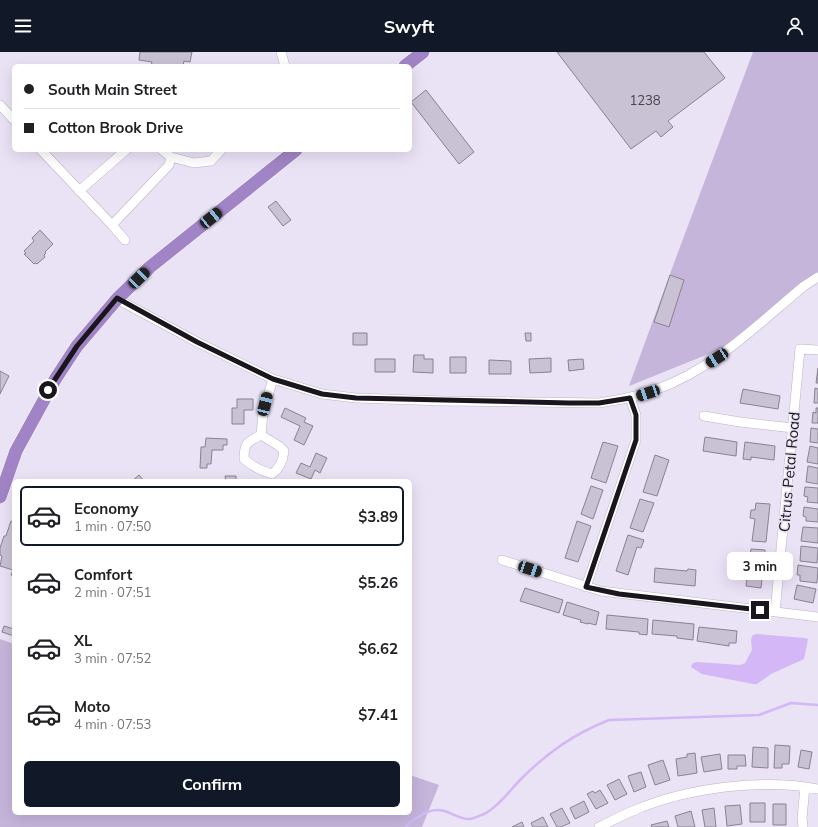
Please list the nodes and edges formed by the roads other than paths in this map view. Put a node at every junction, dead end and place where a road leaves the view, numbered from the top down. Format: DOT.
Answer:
graph roads {
  1 [pos="281,52"];
  2 [pos="423,52"];
  3 [pos="284,64"];
  4 [pos="408,64"];
  5 [pos="0,105"];
  6 [pos="12,118"];
  7 [pos="43,152"];
  8 [pos="124,152"];
  9 [pos="165,152"];
  10 [pos="219,152"];
  11 [pos="294,152"];
  12 [pos="171,157"];
  13 [pos="79,191"];
  14 [pos="112,225"];
  15 [pos="125,240"];
  16 [pos="818,277"];
  17 [pos="117,298"];
  18 [pos="818,350"];
  19 [pos="273,379"];
  20 [pos="630,398"];
  21 [pos="704,416"];
  22 [pos="793,428"];
  23 [pos="261,435"];
  24 [pos="0,497"];
  25 [pos="502,560"];
  26 [pos="586,587"];
  27 [pos="775,612"];
  28 [pos="818,617"];
  29 [pos="805,787"];
  30 [pos="818,789"];
  31 [pos="599,827"];
  32 [pos="803,827"];
  1 -- 3 [label="street"];
  2 -- 4 [label="highway"];
  5 -- 6 [label="street"];
  7 -- 13 [label="street"];
  8 -- 13 [label="street"];
  9 -- 12 [label="street"];
  10 -- 12 [label="street"];
  11 -- 17 [label="highway"];
  12 -- 14 [label="street"];
  13 -- 14 [label="street"];
  14 -- 15 [label="street"];
  16 -- 20 [label="street"];
  17 -- 19 [label="street"];
  17 -- 24 [label="highway"];
  18 -- 22 [label="street, Citrus Petal Road"];
  19 -- 20 [label="street"];
  19 -- 23 [label="street"];
  20 -- 26 [label="street"];
  21 -- 22 [label="street"];
  22 -- 27 [label="street, Citrus Petal Road"];
  23 -- 23 [label="street"];
  25 -- 26 [label="street"];
  26 -- 27 [label="street"];
  27 -- 28 [label="street"];
  29 -- 30 [label="street"];
  29 -- 31 [label="street"];
  29 -- 32 [label="street"];
}
